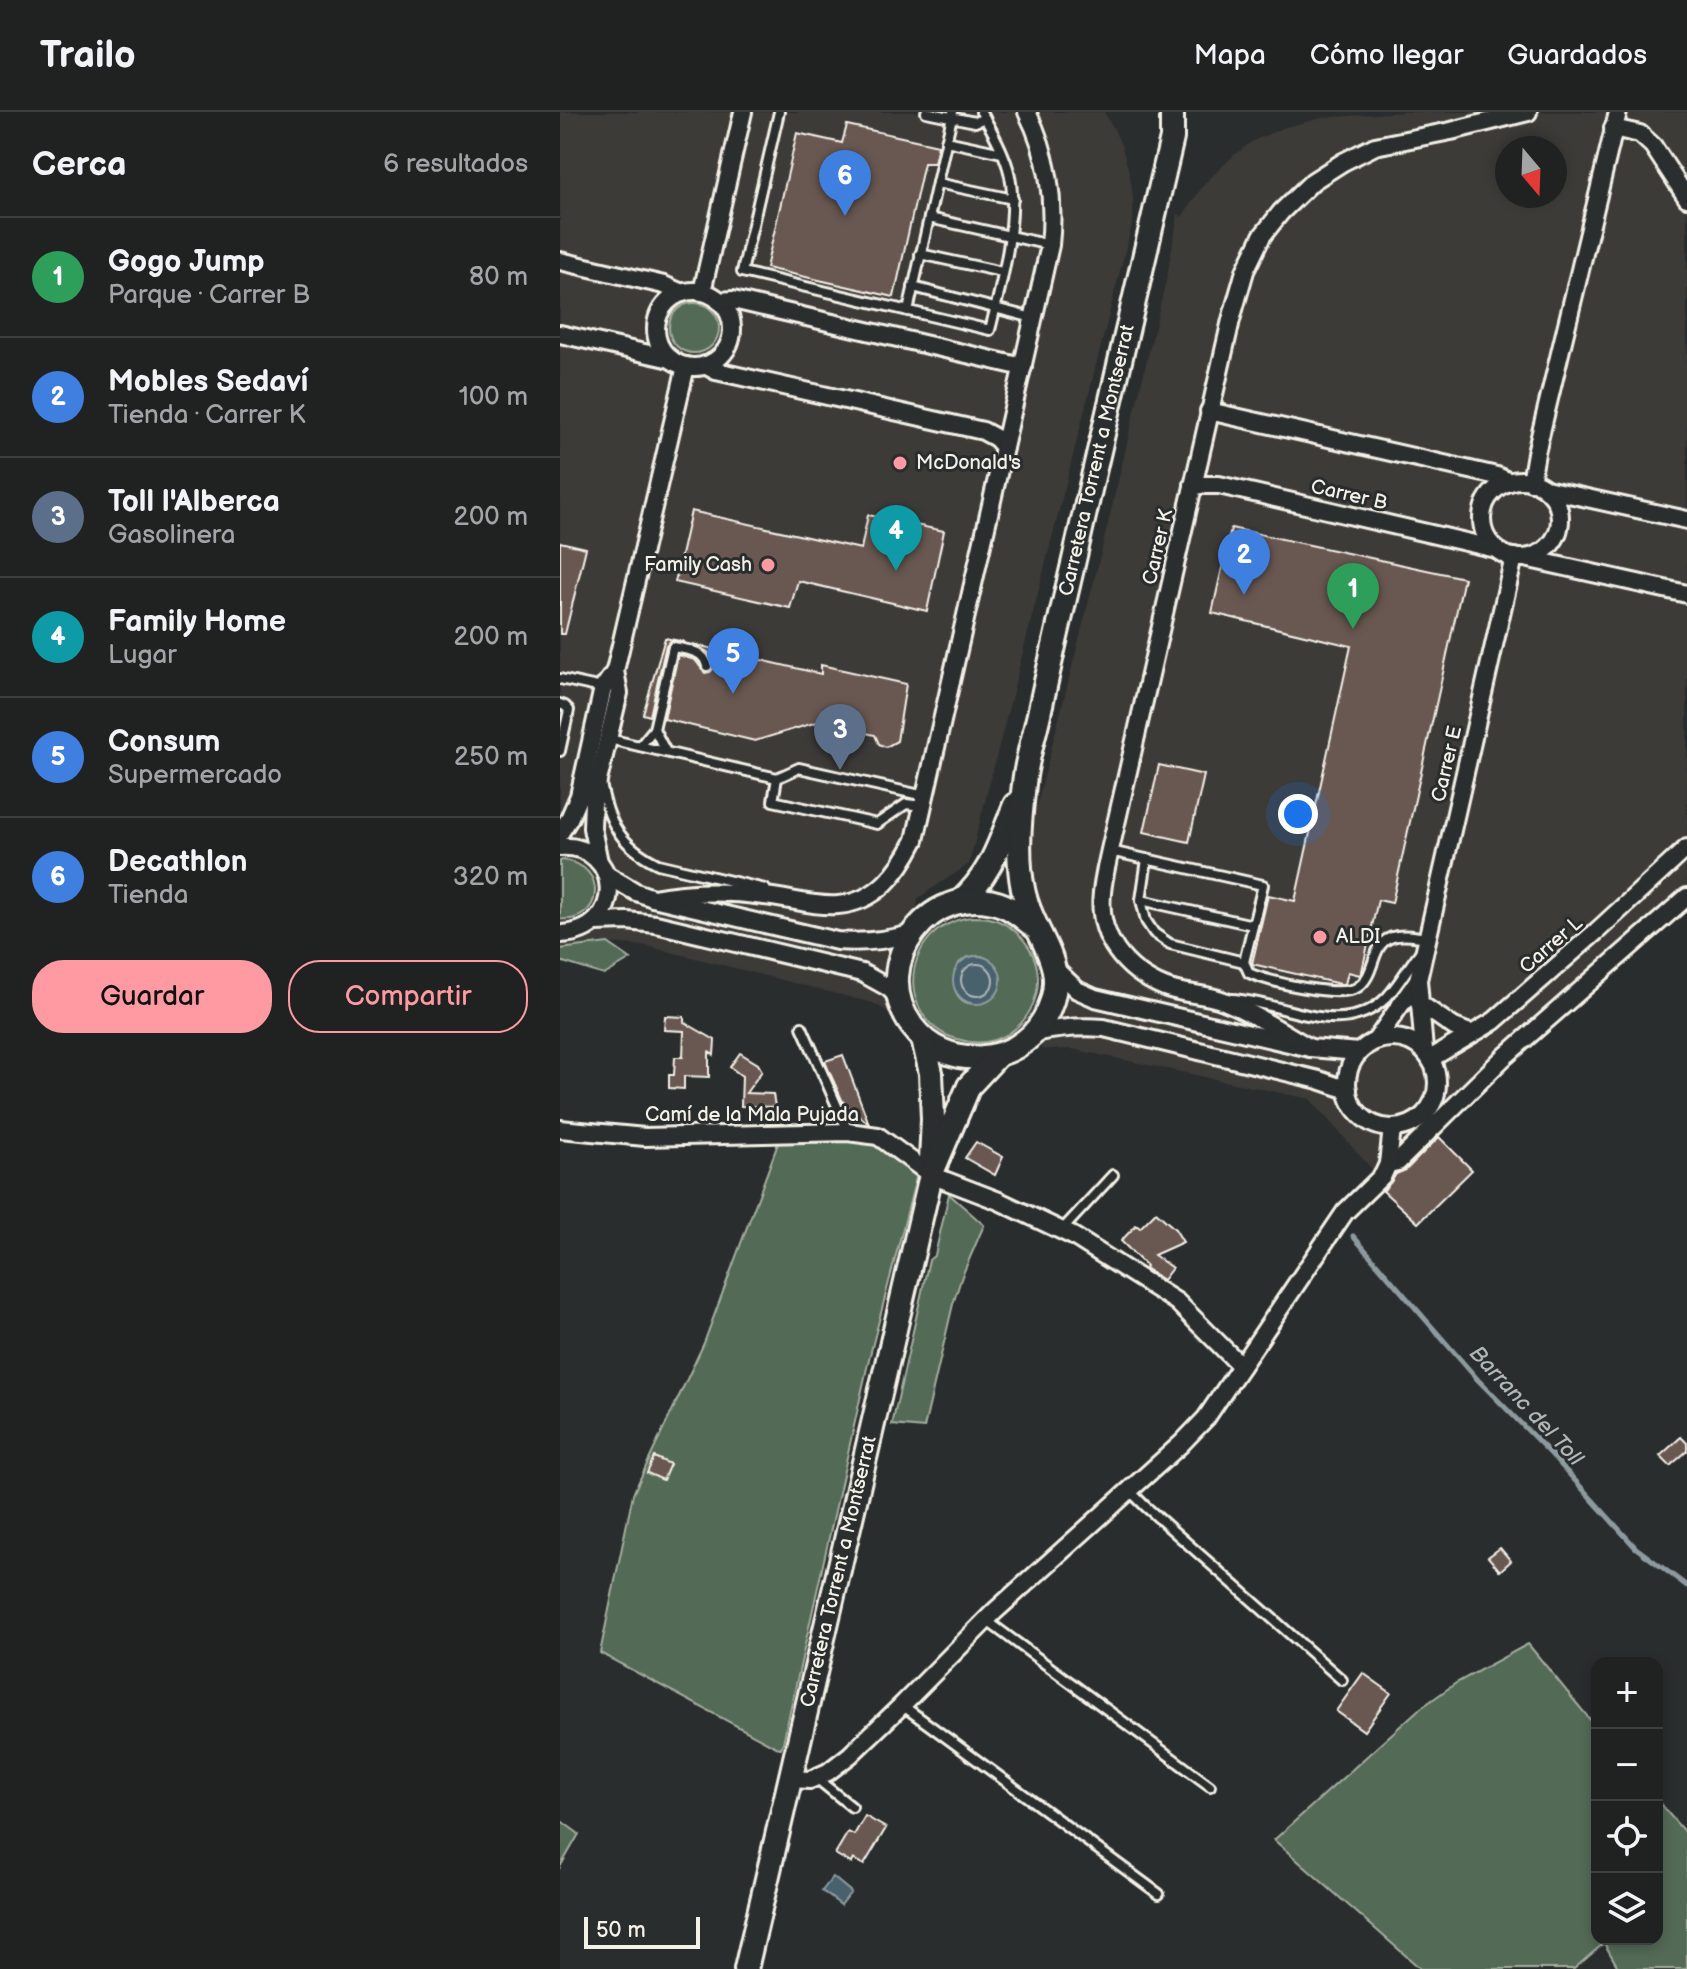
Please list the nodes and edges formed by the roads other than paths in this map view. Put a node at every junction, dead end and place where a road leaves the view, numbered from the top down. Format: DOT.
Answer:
graph roads {
  1 [pos="743,112"];
  2 [pos="779,112"];
  3 [pos="926,112"];
  4 [pos="1027,112"];
  5 [pos="1172,112"];
  6 [pos="1184,112"];
  7 [pos="1528,112"];
  8 [pos="953,115"];
  9 [pos="983,115"];
  10 [pos="1615,116"];
  11 [pos="1172,138"];
  12 [pos="946,141"];
  13 [pos="1002,153"];
  14 [pos="937,183"];
  15 [pos="1687,198"];
  16 [pos="1013,199"];
  17 [pos="929,218"];
  18 [pos="1009,237"];
  19 [pos="1050,245"];
  20 [pos="920,254"];
  21 [pos="560,261"];
  22 [pos="1002,272"];
  23 [pos="913,287"];
  24 [pos="702,292"];
  25 [pos="682,293"];
  26 [pos="719,301"];
  27 [pos="995,308"];
  28 [pos="908,311"];
  29 [pos="1034,318"];
  30 [pos="560,334"];
  31 [pos="678,362"];
  32 [pos="705,365"];
  33 [pos="1023,367"];
  34 [pos="1209,411"];
  35 [pos="1004,447"];
  36 [pos="1510,482"];
  37 [pos="1193,485"];
  38 [pos="1538,485"];
  39 [pos="1687,520"];
  40 [pos="1496,549"];
  41 [pos="1519,558"];
  42 [pos="1687,594"];
  43 [pos="707,666"];
  44 [pos="615,671"];
  45 [pos="560,679"];
  46 [pos="603,688"];
  47 [pos="560,704"];
  48 [pos="654,729"];
  49 [pos="609,739"];
  50 [pos="640,746"];
  51 [pos="560,751"];
  52 [pos="666,752"];
  53 [pos="600,777"];
  54 [pos="777,778"];
  55 [pos="1024,782"];
  56 [pos="924,801"];
  57 [pos="560,833"];
  58 [pos="560,847"];
  59 [pos="1687,848"];
  60 [pos="1110,850"];
  61 [pos="1147,859"];
  62 [pos="603,868"];
  63 [pos="1687,897"];
  64 [pos="653,898"];
  65 [pos="784,898"];
  66 [pos="1141,900"];
  67 [pos="960,902"];
  68 [pos="596,922"];
  69 [pos="1253,925"];
  70 [pos="1037,929"];
  71 [pos="560,934"];
  72 [pos="911,934"];
  73 [pos="1428,940"];
  74 [pos="1244,962"];
  75 [pos="1054,968"];
  76 [pos="1418,980"];
  77 [pos="898,997"];
  78 [pos="1220,999"];
  79 [pos="1419,1003"];
  80 [pos="802,1027"];
  81 [pos="1034,1033"];
  82 [pos="1472,1034"];
  83 [pos="923,1039"];
  84 [pos="1376,1040"];
  85 [pos="1310,1048"];
  86 [pos="1359,1052"];
  87 [pos="1427,1054"];
  88 [pos="997,1056"];
  89 [pos="1348,1090"];
  90 [pos="1392,1128"];
  91 [pos="560,1129"];
  92 [pos="848,1132"];
  93 [pos="1388,1164"];
  94 [pos="931,1175"];
  95 [pos="1113,1175"];
  96 [pos="1062,1230"];
  97 [pos="1241,1366"];
  98 [pos="1130,1490"];
  99 [pos="986,1620"];
  100 [pos="1342,1680"];
  101 [pos="902,1705"];
  102 [pos="815,1778"];
  103 [pos="790,1779"];
  104 [pos="1210,1786"];
  105 [pos="852,1807"];
  106 [pos="1159,1894"];
  107 [pos="746,1969"];
  1 -- 24 [label="street"];
  2 -- 28 [label="lane"];
  3 -- 8 [label="lane"];
  4 -- 19 [label="street"];
  5 -- 11 [label="main road"];
  6 -- 11 [label="main road"];
  7 -- 34 [label="street, Carrer K"];
  8 -- 9 [label="lane"];
  8 -- 12 [label="lane"];
  9 -- 13 [label="lane"];
  10 -- 15 [label="street"];
  10 -- 38 [label="street"];
  11 -- 55 [label="main road, Carretera Torrent a Montserrat"];
  12 -- 13 [label="lane"];
  12 -- 14 [label="lane"];
  13 -- 16 [label="lane"];
  14 -- 16 [label="lane"];
  14 -- 17 [label="lane"];
  16 -- 18 [label="lane"];
  17 -- 18 [label="lane"];
  17 -- 20 [label="lane"];
  18 -- 19 [label="lane"];
  18 -- 22 [label="lane"];
  19 -- 29 [label="street"];
  20 -- 22 [label="lane"];
  20 -- 23 [label="lane"];
  21 -- 25 [label="street"];
  22 -- 27 [label="lane"];
  23 -- 27 [label="lane"];
  23 -- 28 [label="lane"];
  24 -- 25 [label="street"];
  24 -- 26 [label="street"];
  25 -- 31 [label="street"];
  26 -- 32 [label="street"];
  26 -- 33 [label="street"];
  27 -- 28 [label="lane"];
  27 -- 29 [label="lane"];
  29 -- 33 [label="street"];
  30 -- 31 [label="street"];
  31 -- 32 [label="street"];
  31 -- 44 [label="street"];
  32 -- 35 [label="street"];
  33 -- 35 [label="street"];
  34 -- 36 [label="street"];
  34 -- 37 [label="street, Carrer K"];
  35 -- 56 [label="street"];
  36 -- 38 [label="street"];
  36 -- 40 [label="street"];
  37 -- 40 [label="street, Carrer B"];
  37 -- 60 [label="street, Carrer K"];
  38 -- 39 [label="street"];
  38 -- 41 [label="street"];
  40 -- 41 [label="street"];
  41 -- 42 [label="street"];
  41 -- 73 [label="street, Carrer E"];
  43 -- 48 [label="lane"];
  44 -- 46 [label="street"];
  44 -- 49 [label="street"];
  45 -- 46 [label="lane"];
  46 -- 57 [label="street"];
  47 -- 51 [label="lane"];
  48 -- 50 [label="lane"];
  48 -- 52 [label="lane"];
  49 -- 50 [label="lane"];
  49 -- 53 [label="street"];
  50 -- 52 [label="lane"];
  52 -- 54 [label="lane"];
  53 -- 62 [label="street"];
  53 -- 65 [label="lane"];
  54 -- 56 [label="lane"];
  54 -- 56 [label="lane"];
  55 -- 67 [label="main road"];
  55 -- 70 [label="main road"];
  56 -- 65 [label="street"];
  58 -- 62 [label="street"];
  59 -- 82 [label="street, Carrer L"];
  60 -- 61 [label="lane"];
  60 -- 78 [label="street, Carrer K"];
  61 -- 66 [label="lane"];
  61 -- 69 [label="lane"];
  62 -- 64 [label="street"];
  62 -- 68 [label="street"];
  63 -- 93 [label="street"];
  64 -- 65 [label="street"];
  64 -- 72 [label="street"];
  66 -- 69 [label="lane"];
  66 -- 74 [label="lane"];
  67 -- 70 [label="main road"];
  67 -- 72 [label="main road"];
  68 -- 71 [label="street"];
  68 -- 77 [label="street"];
  69 -- 74 [label="lane"];
  70 -- 75 [label="main road"];
  72 -- 77 [label="main road"];
  73 -- 74 [label="lane"];
  73 -- 76 [label="street, Carrer E"];
  73 -- 78 [label="lane"];
  75 -- 81 [label="main road"];
  75 -- 85 [label="street"];
  76 -- 79 [label="street"];
  76 -- 84 [label="street"];
  77 -- 83 [label="main road"];
  78 -- 85 [label="street, Carrer K"];
  79 -- 82 [label="street"];
  79 -- 87 [label="street"];
  80 -- 92 [label="lane"];
  81 -- 88 [label="main road"];
  81 -- 89 [label="street"];
  82 -- 87 [label="street, Carrer L"];
  83 -- 88 [label="main road"];
  83 -- 94 [label="main road"];
  84 -- 86 [label="street"];
  84 -- 87 [label="street"];
  85 -- 86 [label="street"];
  86 -- 89 [label="street"];
  87 -- 90 [label="street"];
  88 -- 94 [label="main road"];
  89 -- 90 [label="street"];
  90 -- 93 [label="street"];
  91 -- 92 [label="street, Camí de la Mala Pujada"];
  92 -- 94 [label="street, Camí de la Mala Pujada"];
  93 -- 97 [label="street"];
  94 -- 96 [label="street, Camí de la Mala Pujada"];
  94 -- 103 [label="main road, Carretera Torrent a Montserrat"];
  95 -- 96 [label="lane"];
  96 -- 97 [label="street, Camí de la Mala Pujada"];
  97 -- 98 [label="street"];
  98 -- 99 [label="street"];
  98 -- 100 [label="lane"];
  99 -- 101 [label="street"];
  99 -- 104 [label="lane"];
  101 -- 102 [label="street"];
  101 -- 106 [label="lane"];
  102 -- 103 [label="street"];
  102 -- 105 [label="lane"];
  103 -- 107 [label="main road, Carretera Torrent a Montserrat"];
}
